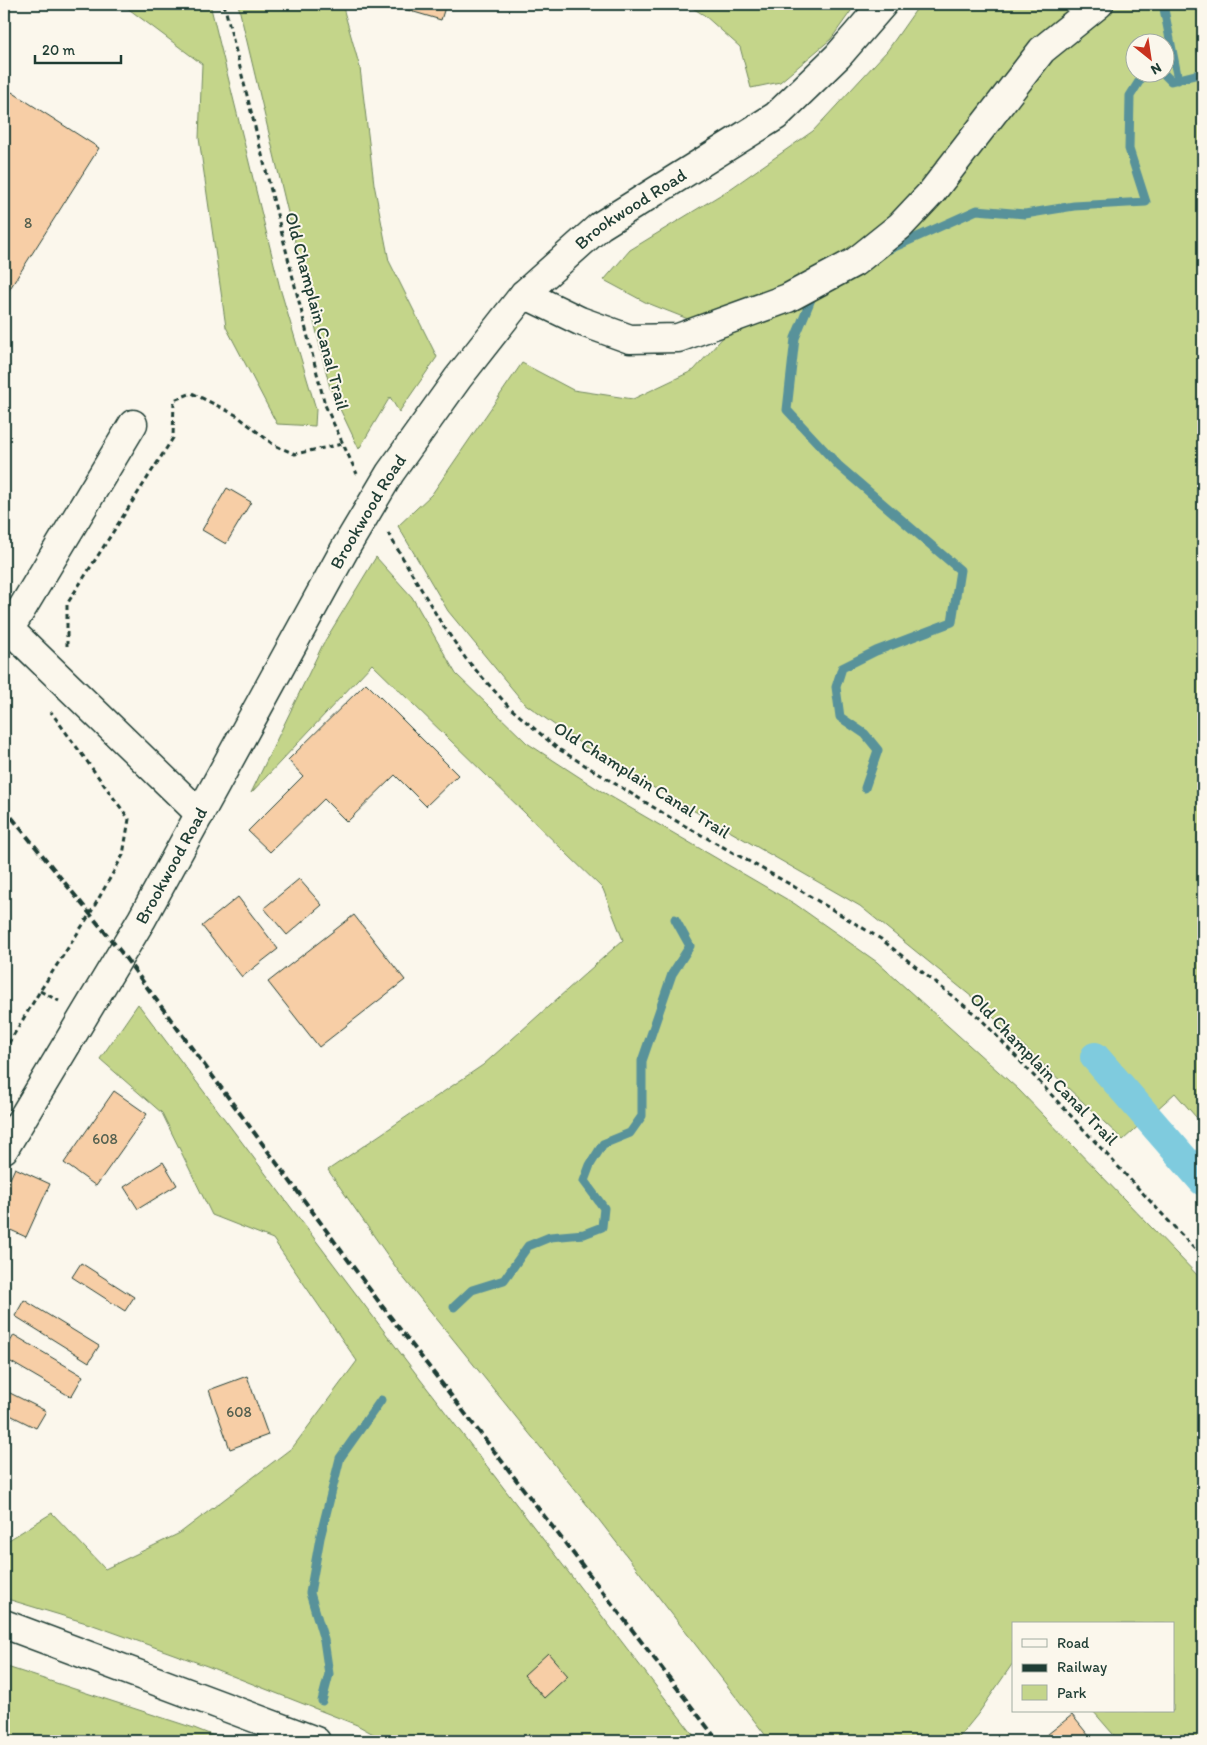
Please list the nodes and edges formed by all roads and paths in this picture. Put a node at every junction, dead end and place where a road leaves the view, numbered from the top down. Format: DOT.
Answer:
graph roads {
  1 [pos="224,4"];
  2 [pos="883,4"];
  3 [pos="1099,4"];
  4 [pos="524,294"];
  5 [pos="133,424"];
  6 [pos="342,444"];
  7 [pos="371,505"];
  8 [pos="6,627"];
  9 [pos="54,673"];
  10 [pos="200,814"];
  11 [pos="4,1051"];
  12 [pos="4,1149"];
  13 [pos="1203,1258"];
  14 [pos="4,1624"];
  15 [pos="316,1741"];
  1 -- 6 [label="path, Old Champlain Canal Trail"];
  2 -- 4 [label="street, Brookwood Road"];
  3 -- 4 [label="street"];
  4 -- 7 [label="street, Brookwood Road"];
  5 -- 8 [label="street"];
  6 -- 7 [label="path, Old Champlain Canal Trail"];
  6 -- 9 [label="path"];
  7 -- 10 [label="street, Brookwood Road"];
  7 -- 13 [label="path, Old Champlain Canal Trail"];
  8 -- 9 [label="street"];
  9 -- 10 [label="street"];
  9 -- 11 [label="path"];
  10 -- 12 [label="street, Brookwood Road"];
  14 -- 15 [label="street"];
}
